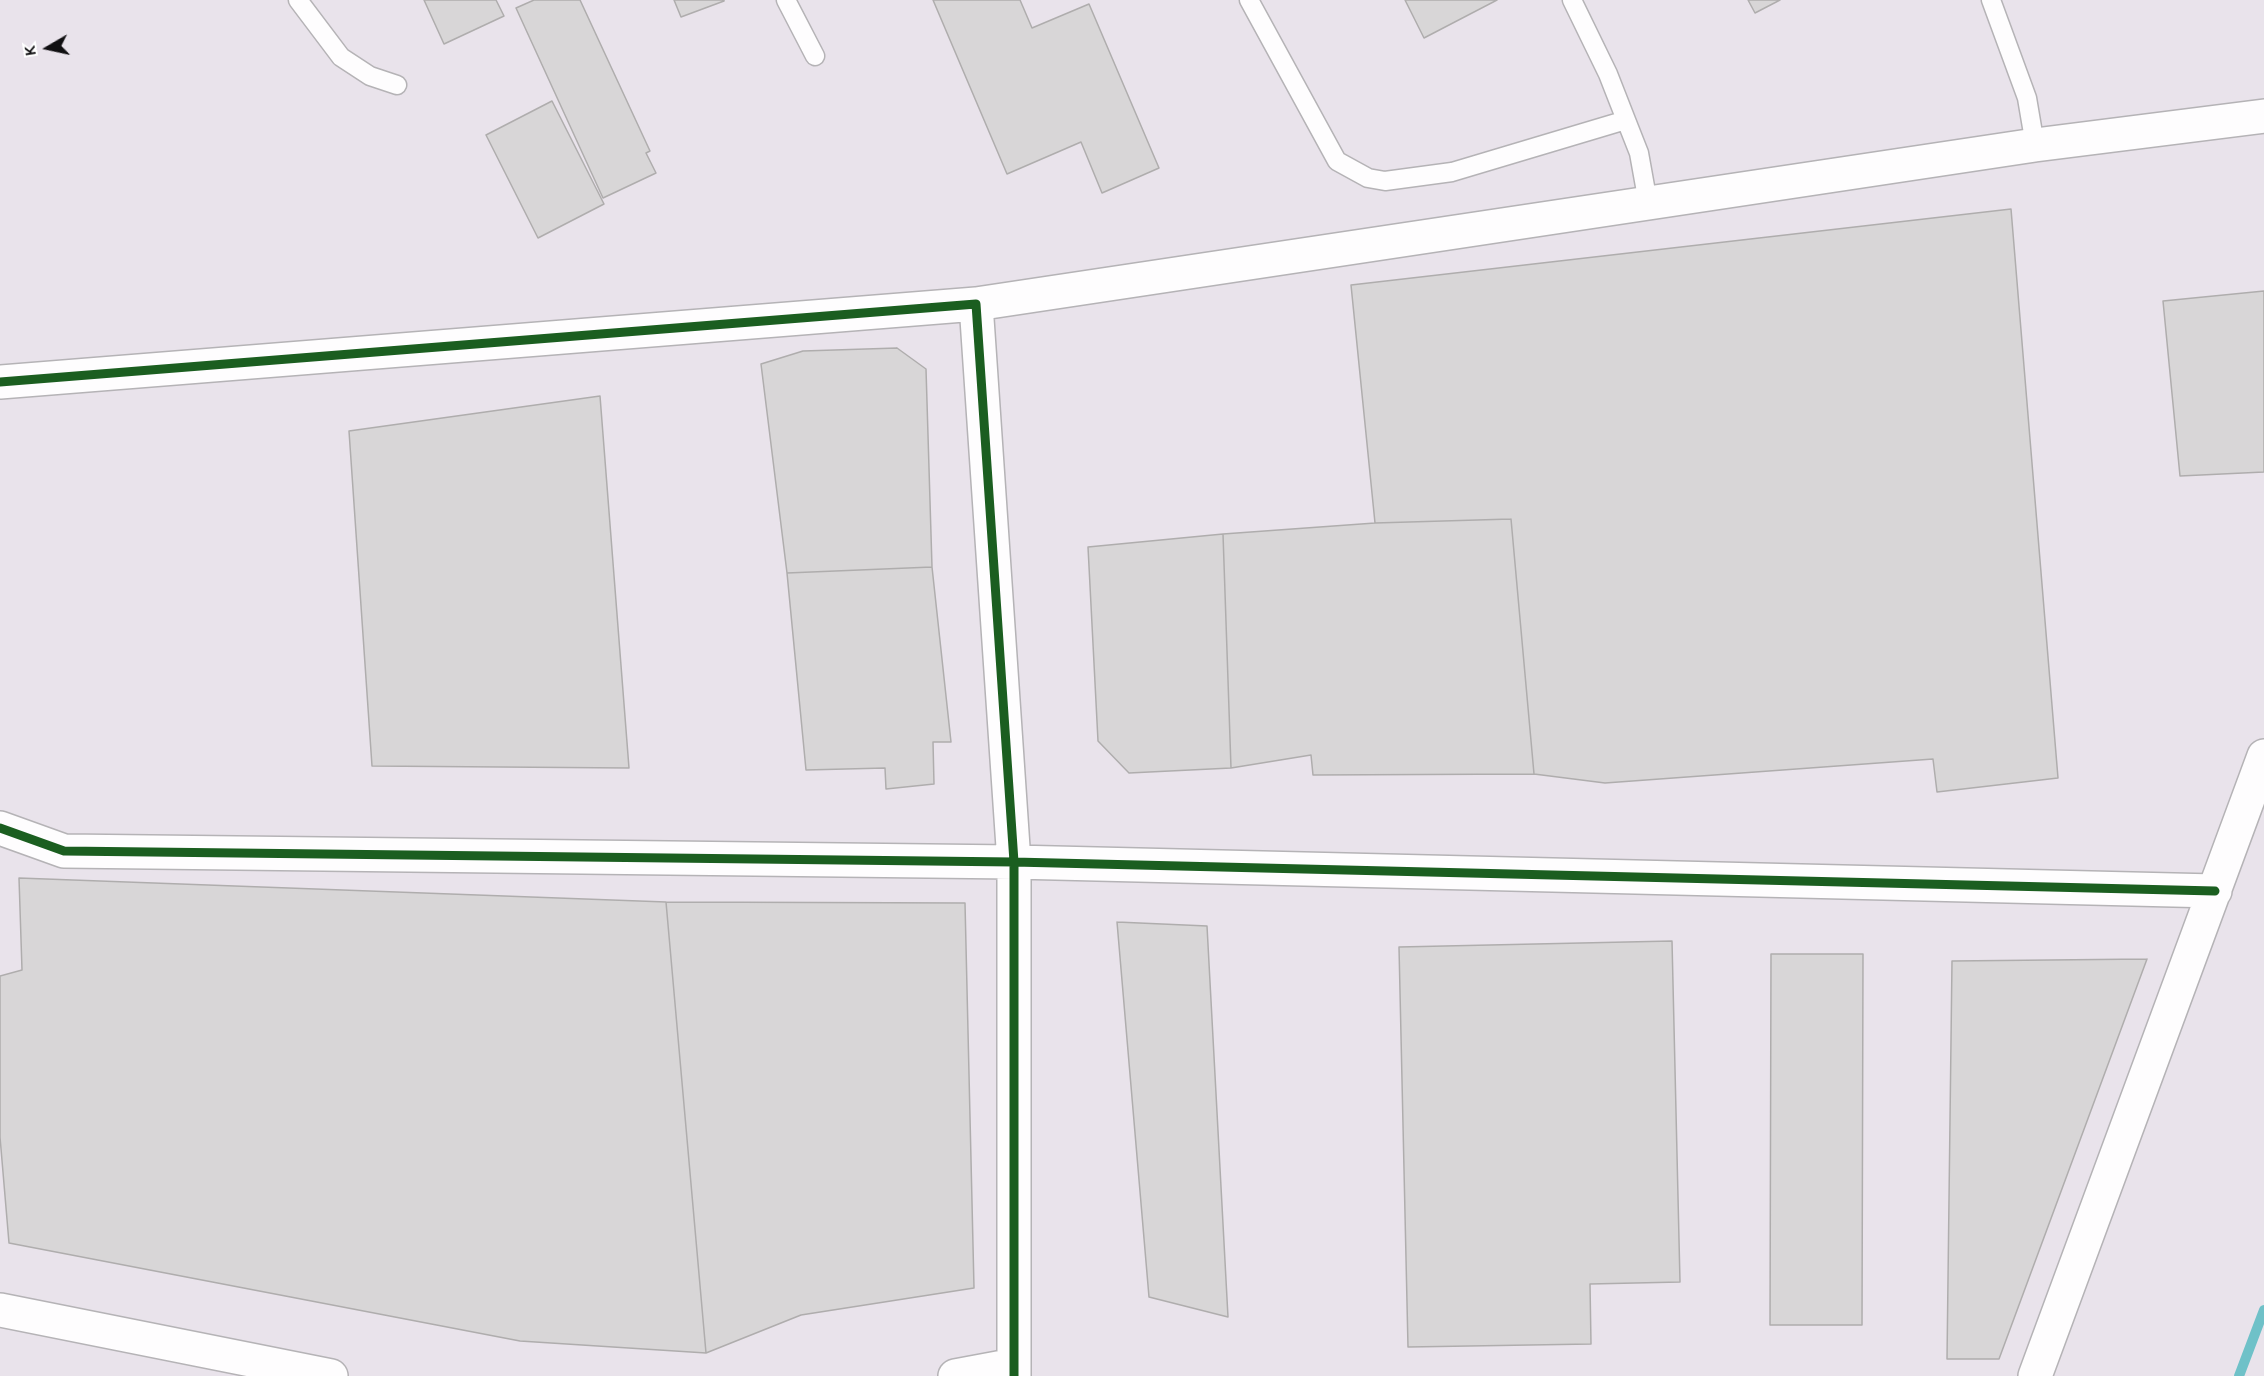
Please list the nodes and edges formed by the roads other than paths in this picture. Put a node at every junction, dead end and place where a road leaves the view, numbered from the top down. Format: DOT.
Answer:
graph roads {
  1 [pos="298,0"];
  2 [pos="786,0"];
  3 [pos="1249,0"];
  4 [pos="1572,0"];
  5 [pos="1991,0"];
  6 [pos="815,56"];
  7 [pos="397,85"];
  8 [pos="2264,116"];
  9 [pos="1626,120"];
  10 [pos="2035,145"];
  11 [pos="1648,203"];
  12 [pos="976,304"];
  13 [pos="0,382"];
  14 [pos="2264,756"];
  15 [pos="0,828"];
  16 [pos="1014,862"];
  17 [pos="2215,891"];
  18 [pos="0,1310"];
  19 [pos="1014,1370"];
  20 [pos="331,1376"];
  21 [pos="955,1376"];
  22 [pos="2035,1376"];
  1 -- 7 [label="lane"];
  2 -- 6 [label="lane"];
  3 -- 9 [label="lane"];
  4 -- 9 [label="lane"];
  5 -- 10 [label="lane"];
  8 -- 10 [label="street"];
  9 -- 11 [label="lane"];
  10 -- 11 [label="street"];
  11 -- 12 [label="street"];
  12 -- 13 [label="street"];
  12 -- 16 [label="street"];
  14 -- 17 [label="street"];
  15 -- 16 [label="street"];
  16 -- 17 [label="street"];
  16 -- 19 [label="street"];
  17 -- 22 [label="street"];
  18 -- 20 [label="street"];
  19 -- 21 [label="street"];
}
